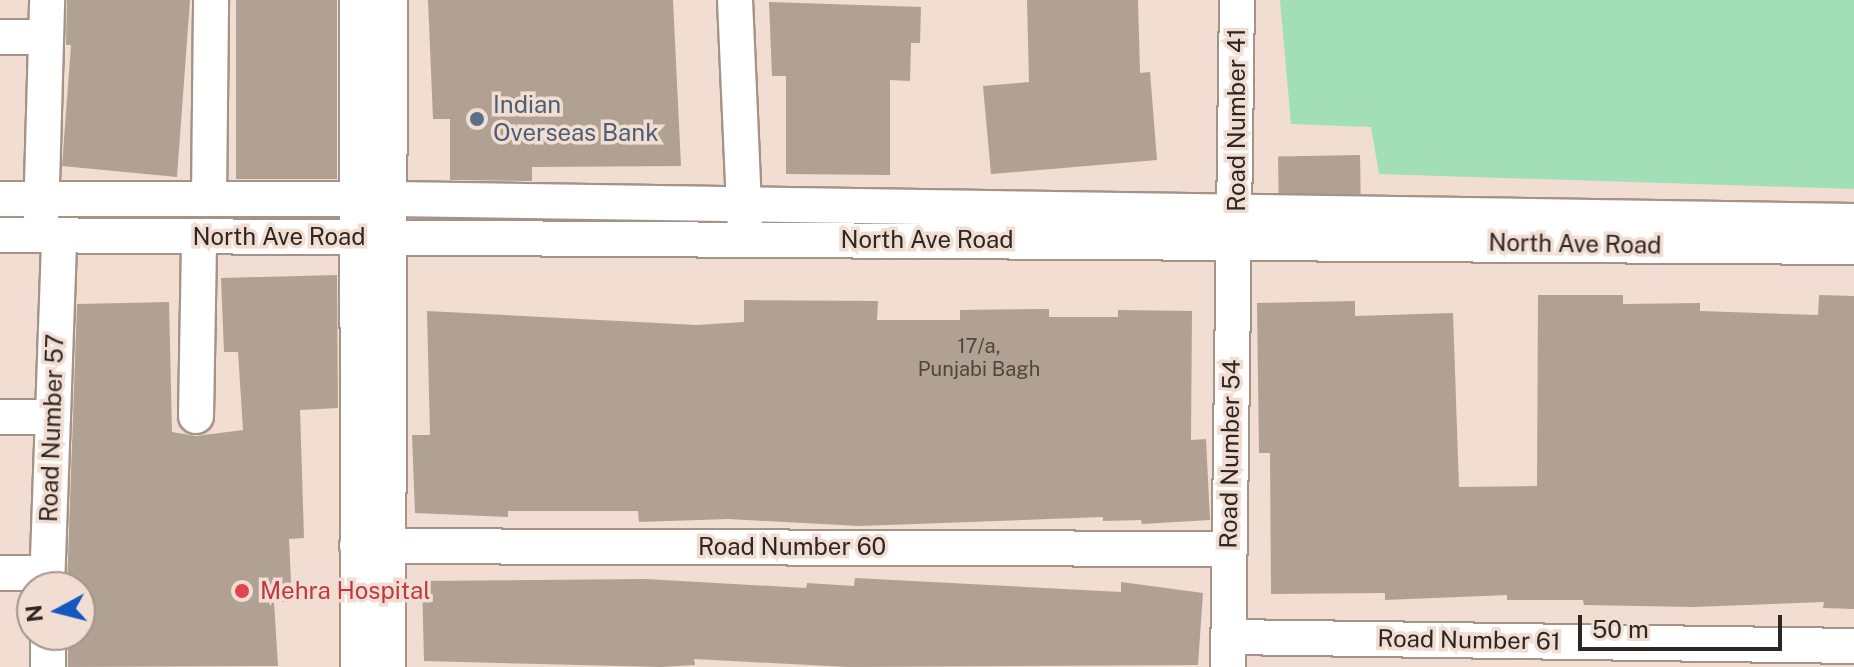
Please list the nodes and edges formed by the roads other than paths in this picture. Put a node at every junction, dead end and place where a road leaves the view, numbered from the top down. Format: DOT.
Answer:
graph roads {
  1 [pos="47,0"];
  2 [pos="211,0"];
  3 [pos="357,0"];
  4 [pos="390,0"];
  5 [pos="735,0"];
  6 [pos="1237,0"];
  7 [pos="0,37"];
  8 [pos="46,37"];
  9 [pos="0,199"];
  10 [pos="42,199"];
  11 [pos="209,199"];
  12 [pos="354,199"];
  13 [pos="391,199"];
  14 [pos="745,204"];
  15 [pos="1854,221"];
  16 [pos="1238,227"];
  17 [pos="0,235"];
  18 [pos="50,236"];
  19 [pos="199,237"];
  20 [pos="355,237"];
  21 [pos="391,237"];
  22 [pos="745,239"];
  23 [pos="1854,247"];
  24 [pos="196,416"];
  25 [pos="0,417"];
  26 [pos="53,417"];
  27 [pos="373,545"];
  28 [pos="1227,549"];
  29 [pos="47,571"];
  30 [pos="1854,646"];
  31 [pos="1228,652"];
  32 [pos="358,667"];
  33 [pos="388,667"];
  1 -- 8 [label="street, Road Number 57"];
  2 -- 11 [label="street"];
  3 -- 12 [label="street"];
  4 -- 13 [label="street"];
  5 -- 14 [label="street"];
  6 -- 16 [label="street, Road Number 41"];
  7 -- 8 [label="street"];
  8 -- 10 [label="street, Road Number 57"];
  9 -- 10 [label="street"];
  10 -- 11 [label="street"];
  10 -- 18 [label="street, Road Number 57"];
  11 -- 12 [label="street"];
  12 -- 13 [label="street"];
  12 -- 20 [label="street"];
  13 -- 14 [label="street"];
  13 -- 21 [label="street"];
  14 -- 16 [label="street"];
  14 -- 22 [label="street"];
  15 -- 16 [label="street"];
  16 -- 22 [label="street, North Ave Road"];
  16 -- 23 [label="street, North Ave Road"];
  16 -- 28 [label="street, Road Number 54"];
  17 -- 18 [label="street, North Ave Road"];
  18 -- 19 [label="street, North Ave Road"];
  18 -- 26 [label="street, Road Number 57"];
  19 -- 20 [label="street, North Ave Road"];
  19 -- 24 [label="street"];
  20 -- 21 [label="street, North Ave Road"];
  20 -- 27 [label="street"];
  21 -- 22 [label="street, North Ave Road"];
  21 -- 27 [label="street"];
  25 -- 26 [label="street"];
  26 -- 29 [label="street, Road Number 57"];
  27 -- 28 [label="street, Road Number 60"];
  27 -- 32 [label="street"];
  27 -- 33 [label="street"];
  28 -- 31 [label="street, Road Number 54"];
  30 -- 31 [label="street, Road Number 61"];
}
